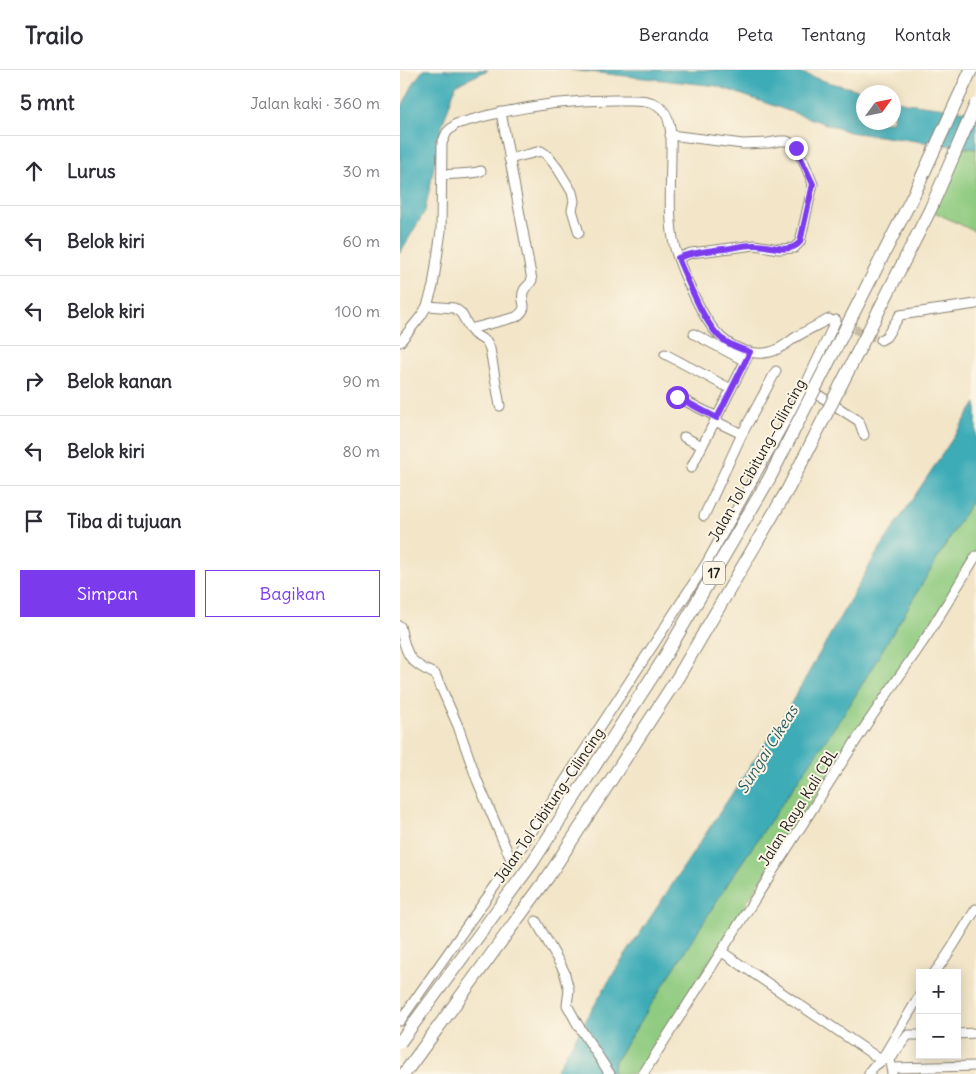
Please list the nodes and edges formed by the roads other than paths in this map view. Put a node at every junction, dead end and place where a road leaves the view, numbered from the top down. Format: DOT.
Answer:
graph roads {
  1 [pos="971,70"];
  2 [pos="976,104"];
  3 [pos="501,112"];
  4 [pos="670,134"];
  5 [pos="509,159"];
  6 [pos="481,172"];
  7 [pos="442,174"];
  8 [pos="579,233"];
  9 [pos="678,258"];
  10 [pos="976,304"];
  11 [pos="427,306"];
  12 [pos="470,329"];
  13 [pos="694,334"];
  14 [pos="881,340"];
  15 [pos="400,342"];
  16 [pos="750,352"];
  17 [pos="665,354"];
  18 [pos="745,361"];
  19 [pos="776,371"];
  20 [pos="805,386"];
  21 [pos="731,389"];
  22 [pos="677,397"];
  23 [pos="500,406"];
  24 [pos="716,419"];
  25 [pos="742,434"];
  26 [pos="864,435"];
  27 [pos="684,437"];
  28 [pos="702,446"];
  29 [pos="691,468"];
  30 [pos="704,516"];
  31 [pos="976,556"];
  32 [pos="400,626"];
  33 [pos="512,862"];
  34 [pos="976,909"];
  35 [pos="536,921"];
  36 [pos="722,952"];
  37 [pos="937,969"];
  38 [pos="916,1002"];
  39 [pos="400,1021"];
  40 [pos="976,1033"];
  41 [pos="961,1034"];
  42 [pos="916,1035"];
  43 [pos="400,1042"];
  44 [pos="893,1056"];
  45 [pos="880,1061"];
  46 [pos="976,1066"];
  47 [pos="890,1072"];
  48 [pos="404,1074"];
  49 [pos="610,1074"];
  50 [pos="643,1074"];
  51 [pos="869,1074"];
  1 -- 43 [label="highway, Jalan Tol Cibitung–Cilincing / 17, bridge"];
  2 -- 48 [label="highway, 17, bridge"];
  3 -- 4 [label="street"];
  3 -- 5 [label="street"];
  3 -- 7 [label="street"];
  4 -- 9 [label="street"];
  4 -- 9 [label="street"];
  5 -- 8 [label="street"];
  5 -- 12 [label="street"];
  6 -- 7 [label="street"];
  7 -- 11 [label="street"];
  9 -- 16 [label="street"];
  10 -- 14 [label="street"];
  11 -- 12 [label="street"];
  11 -- 15 [label="street"];
  12 -- 23 [label="street"];
  13 -- 18 [label="street"];
  16 -- 18 [label="street"];
  16 -- 20 [label="street"];
  17 -- 21 [label="street"];
  18 -- 21 [label="street"];
  19 -- 25 [label="street"];
  20 -- 26 [label="street"];
  20 -- 33 [label="street"];
  21 -- 24 [label="street"];
  22 -- 24 [label="street"];
  24 -- 25 [label="street"];
  24 -- 28 [label="street"];
  25 -- 30 [label="street"];
  27 -- 28 [label="street"];
  28 -- 29 [label="street"];
  31 -- 36 [label="street, Jalan Raya Kali CBL"];
  32 -- 33 [label="street"];
  33 -- 39 [label="street"];
  34 -- 37 [label="street"];
  35 -- 49 [label="street"];
  36 -- 45 [label="street"];
  36 -- 50 [label="street, Jalan Raya Kali CBL"];
  38 -- 45 [label="street"];
  40 -- 41 [label="street"];
  42 -- 44 [label="street"];
  44 -- 45 [label="street"];
  44 -- 47 [label="street"];
  45 -- 47 [label="street"];
  45 -- 51 [label="street"];
  46 -- 47 [label="street"];
}
